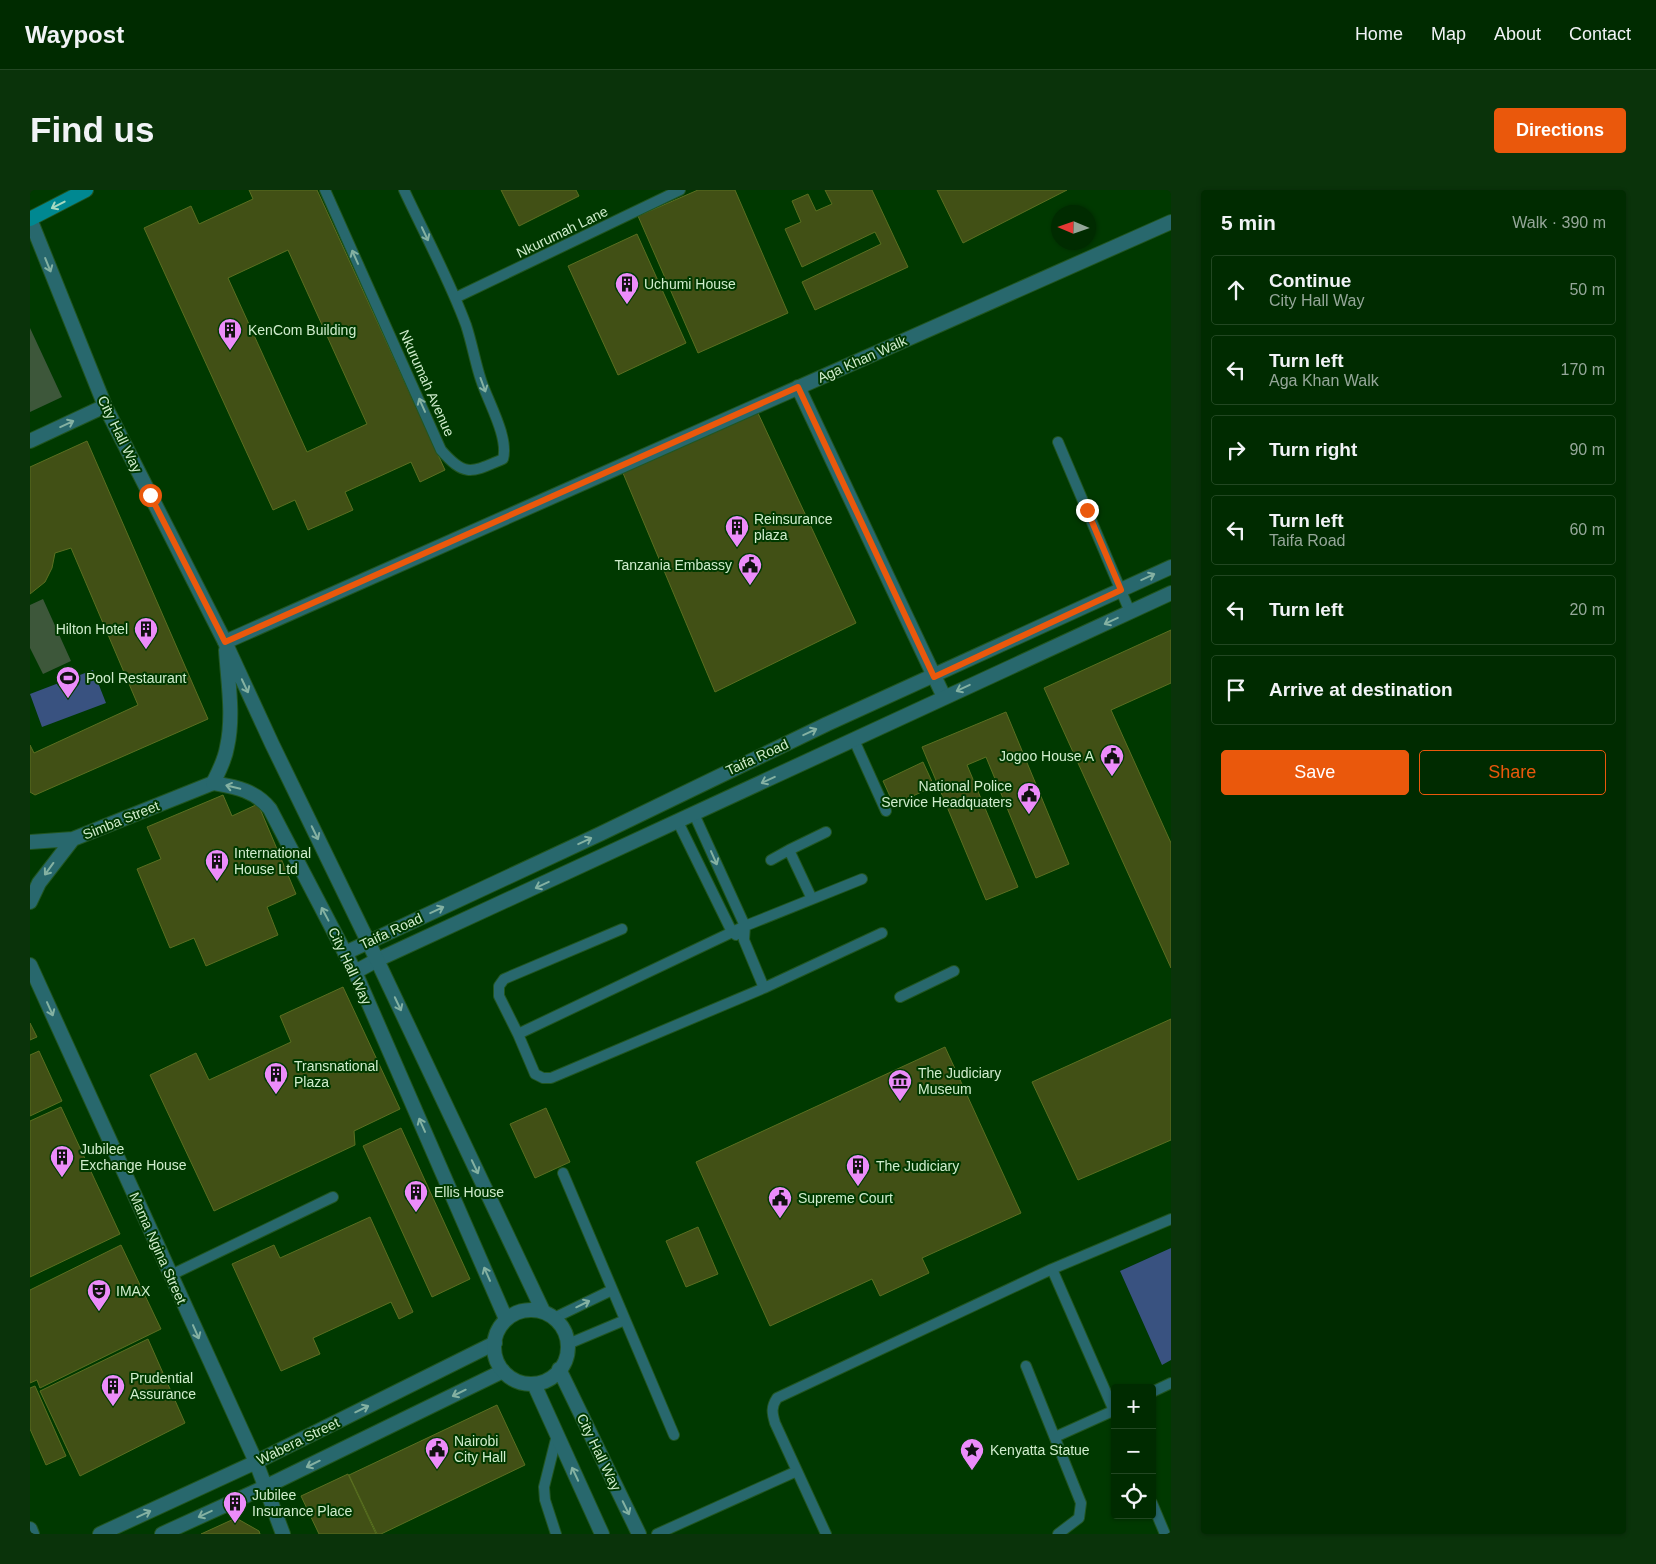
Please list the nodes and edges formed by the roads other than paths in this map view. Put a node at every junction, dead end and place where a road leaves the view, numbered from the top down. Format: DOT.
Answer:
graph roads {
  1 [pos="86,190"];
  2 [pos="325,190"];
  3 [pos="404,190"];
  4 [pos="680,190"];
  5 [pos="30,219"];
  6 [pos="1171,222"];
  7 [pos="456,298"];
  8 [pos="798,387"];
  9 [pos="105,406"];
  10 [pos="30,441"];
  11 [pos="1058,442"];
  12 [pos="1171,567"];
  13 [pos="1121,590"];
  14 [pos="1171,593"];
  15 [pos="1130,612"];
  16 [pos="225,642"];
  17 [pos="934,677"];
  18 [pos="944,697"];
  19 [pos="854,740"];
  20 [pos="213,783"];
  21 [pos="886,811"];
  22 [pos="694,814"];
  23 [pos="678,822"];
  24 [pos="826,832"];
  25 [pos="73,839"];
  26 [pos="30,842"];
  27 [pos="789,850"];
  28 [pos="771,860"];
  29 [pos="862,879"];
  30 [pos="812,899"];
  31 [pos="30,902"];
  32 [pos="745,926"];
  33 [pos="622,928"];
  34 [pos="732,932"];
  35 [pos="882,933"];
  36 [pos="744,940"];
  37 [pos="368,942"];
  38 [pos="346,952"];
  39 [pos="377,960"];
  40 [pos="30,964"];
  41 [pos="954,971"];
  42 [pos="355,972"];
  43 [pos="764,988"];
  44 [pos="900,997"];
  45 [pos="518,1034"];
  46 [pos="563,1173"];
  47 [pos="332,1197"];
  48 [pos="1171,1219"];
  49 [pos="1052,1269"];
  50 [pos="170,1275"];
  51 [pos="612,1290"];
  52 [pos="549,1314"];
  53 [pos="506,1319"];
  54 [pos="625,1320"];
  55 [pos="495,1343"];
  56 [pos="568,1344"];
  57 [pos="1026,1366"];
  58 [pos="559,1370"];
  59 [pos="503,1371"];
  60 [pos="1171,1383"];
  61 [pos="534,1384"];
  62 [pos="1156,1390"];
  63 [pos="1111,1404"];
  64 [pos="1111,1412"];
  65 [pos="557,1435"];
  66 [pos="674,1435"];
  67 [pos="1055,1437"];
  68 [pos="256,1462"];
  69 [pos="797,1471"];
  70 [pos="266,1487"];
  71 [pos="1156,1513"];
  72 [pos="30,1529"];
  73 [pos="32,1534"];
  74 [pos="100,1534"];
  75 [pos="162,1534"];
  76 [pos="283,1534"];
  77 [pos="556,1534"];
  78 [pos="602,1534"];
  79 [pos="639,1534"];
  80 [pos="657,1534"];
  81 [pos="826,1534"];
  82 [pos="1058,1534"];
  83 [pos="1165,1534"];
  1 -- 5 [label="main road, one-way"];
  7 -- 2 [label="lane, Nkurumah Avenue, one-way"];
  3 -- 7 [label="lane, Nkurumah Avenue, one-way"];
  4 -- 7 [label="lane, Nkurumah Lane"];
  5 -- 9 [label="street, City Hall Way, one-way"];
  6 -- 8 [label="street, Aga Khan Walk"];
  8 -- 16 [label="street, Aga Khan Walk"];
  8 -- 17 [label="street"];
  10 -- 9 [label="street, one-way"];
  9 -- 16 [label="street, City Hall Way"];
  11 -- 13 [label="lane"];
  13 -- 12 [label="street, Taifa Road, one-way"];
  13 -- 15 [label="lane"];
  13 -- 17 [label="street, Taifa Road"];
  14 -- 15 [label="street, Taifa Road"];
  15 -- 18 [label="street, Taifa Road, one-way"];
  16 -- 20 [label="street, City Hall Way"];
  16 -- 37 [label="street, City Hall Way, one-way"];
  17 -- 18 [label="street"];
  37 -- 17 [label="street, Taifa Road, one-way"];
  18 -- 19 [label="street, Taifa Road"];
  19 -- 21 [label="lane"];
  19 -- 22 [label="street, Taifa Road, one-way"];
  20 -- 25 [label="street, Simba Street"];
  38 -- 20 [label="street, City Hall Way, one-way"];
  22 -- 23 [label="street, Taifa Road"];
  22 -- 32 [label="lane, one-way"];
  23 -- 34 [label="lane"];
  23 -- 39 [label="street, Taifa Road, one-way"];
  24 -- 27 [label="lane"];
  25 -- 26 [label="street"];
  25 -- 31 [label="street, Simba Street, one-way"];
  27 -- 28 [label="lane"];
  27 -- 30 [label="lane"];
  29 -- 30 [label="lane"];
  30 -- 32 [label="lane"];
  32 -- 34 [label="lane"];
  32 -- 36 [label="lane"];
  33 -- 45 [label="lane"];
  34 -- 36 [label="lane"];
  34 -- 45 [label="lane"];
  35 -- 43 [label="lane"];
  36 -- 43 [label="lane"];
  37 -- 38 [label="street, Taifa Road"];
  37 -- 39 [label="street, City Hall Way"];
  38 -- 42 [label="street, City Hall Way"];
  39 -- 42 [label="street, Taifa Road"];
  39 -- 52 [label="street, City Hall Way, one-way"];
  40 -- 50 [label="street, Mama Ngina Street, one-way"];
  41 -- 44 [label="lane"];
  53 -- 42 [label="street, City Hall Way, one-way"];
  43 -- 45 [label="lane"];
  46 -- 51 [label="lane"];
  47 -- 50 [label="lane"];
  48 -- 49 [label="lane"];
  49 -- 63 [label="lane"];
  49 -- 69 [label="lane"];
  50 -- 68 [label="street, Mama Ngina Street, one-way"];
  52 -- 51 [label="lane, one-way"];
  51 -- 54 [label="lane"];
  52 -- 53 [label="street"];
  52 -- 56 [label="street"];
  53 -- 55 [label="street"];
  54 -- 56 [label="lane"];
  54 -- 66 [label="lane"];
  55 -- 59 [label="street"];
  68 -- 55 [label="street, Wabera Street, one-way"];
  56 -- 58 [label="street"];
  57 -- 67 [label="lane"];
  58 -- 61 [label="street"];
  58 -- 79 [label="street, City Hall Way, one-way"];
  59 -- 61 [label="street"];
  59 -- 70 [label="street, one-way"];
  60 -- 62 [label="lane"];
  61 -- 65 [label="street"];
  64 -- 67 [label="lane"];
  65 -- 77 [label="lane"];
  78 -- 65 [label="street, one-way"];
  67 -- 82 [label="lane"];
  68 -- 70 [label="street, Mama Ngina Street"];
  74 -- 68 [label="street, Wabera Street, one-way"];
  69 -- 80 [label="lane"];
  69 -- 81 [label="lane"];
  70 -- 75 [label="street, one-way"];
  70 -- 76 [label="street, Mama Ngina Street"];
  71 -- 83 [label="lane"];
  72 -- 73 [label="street"];
}
